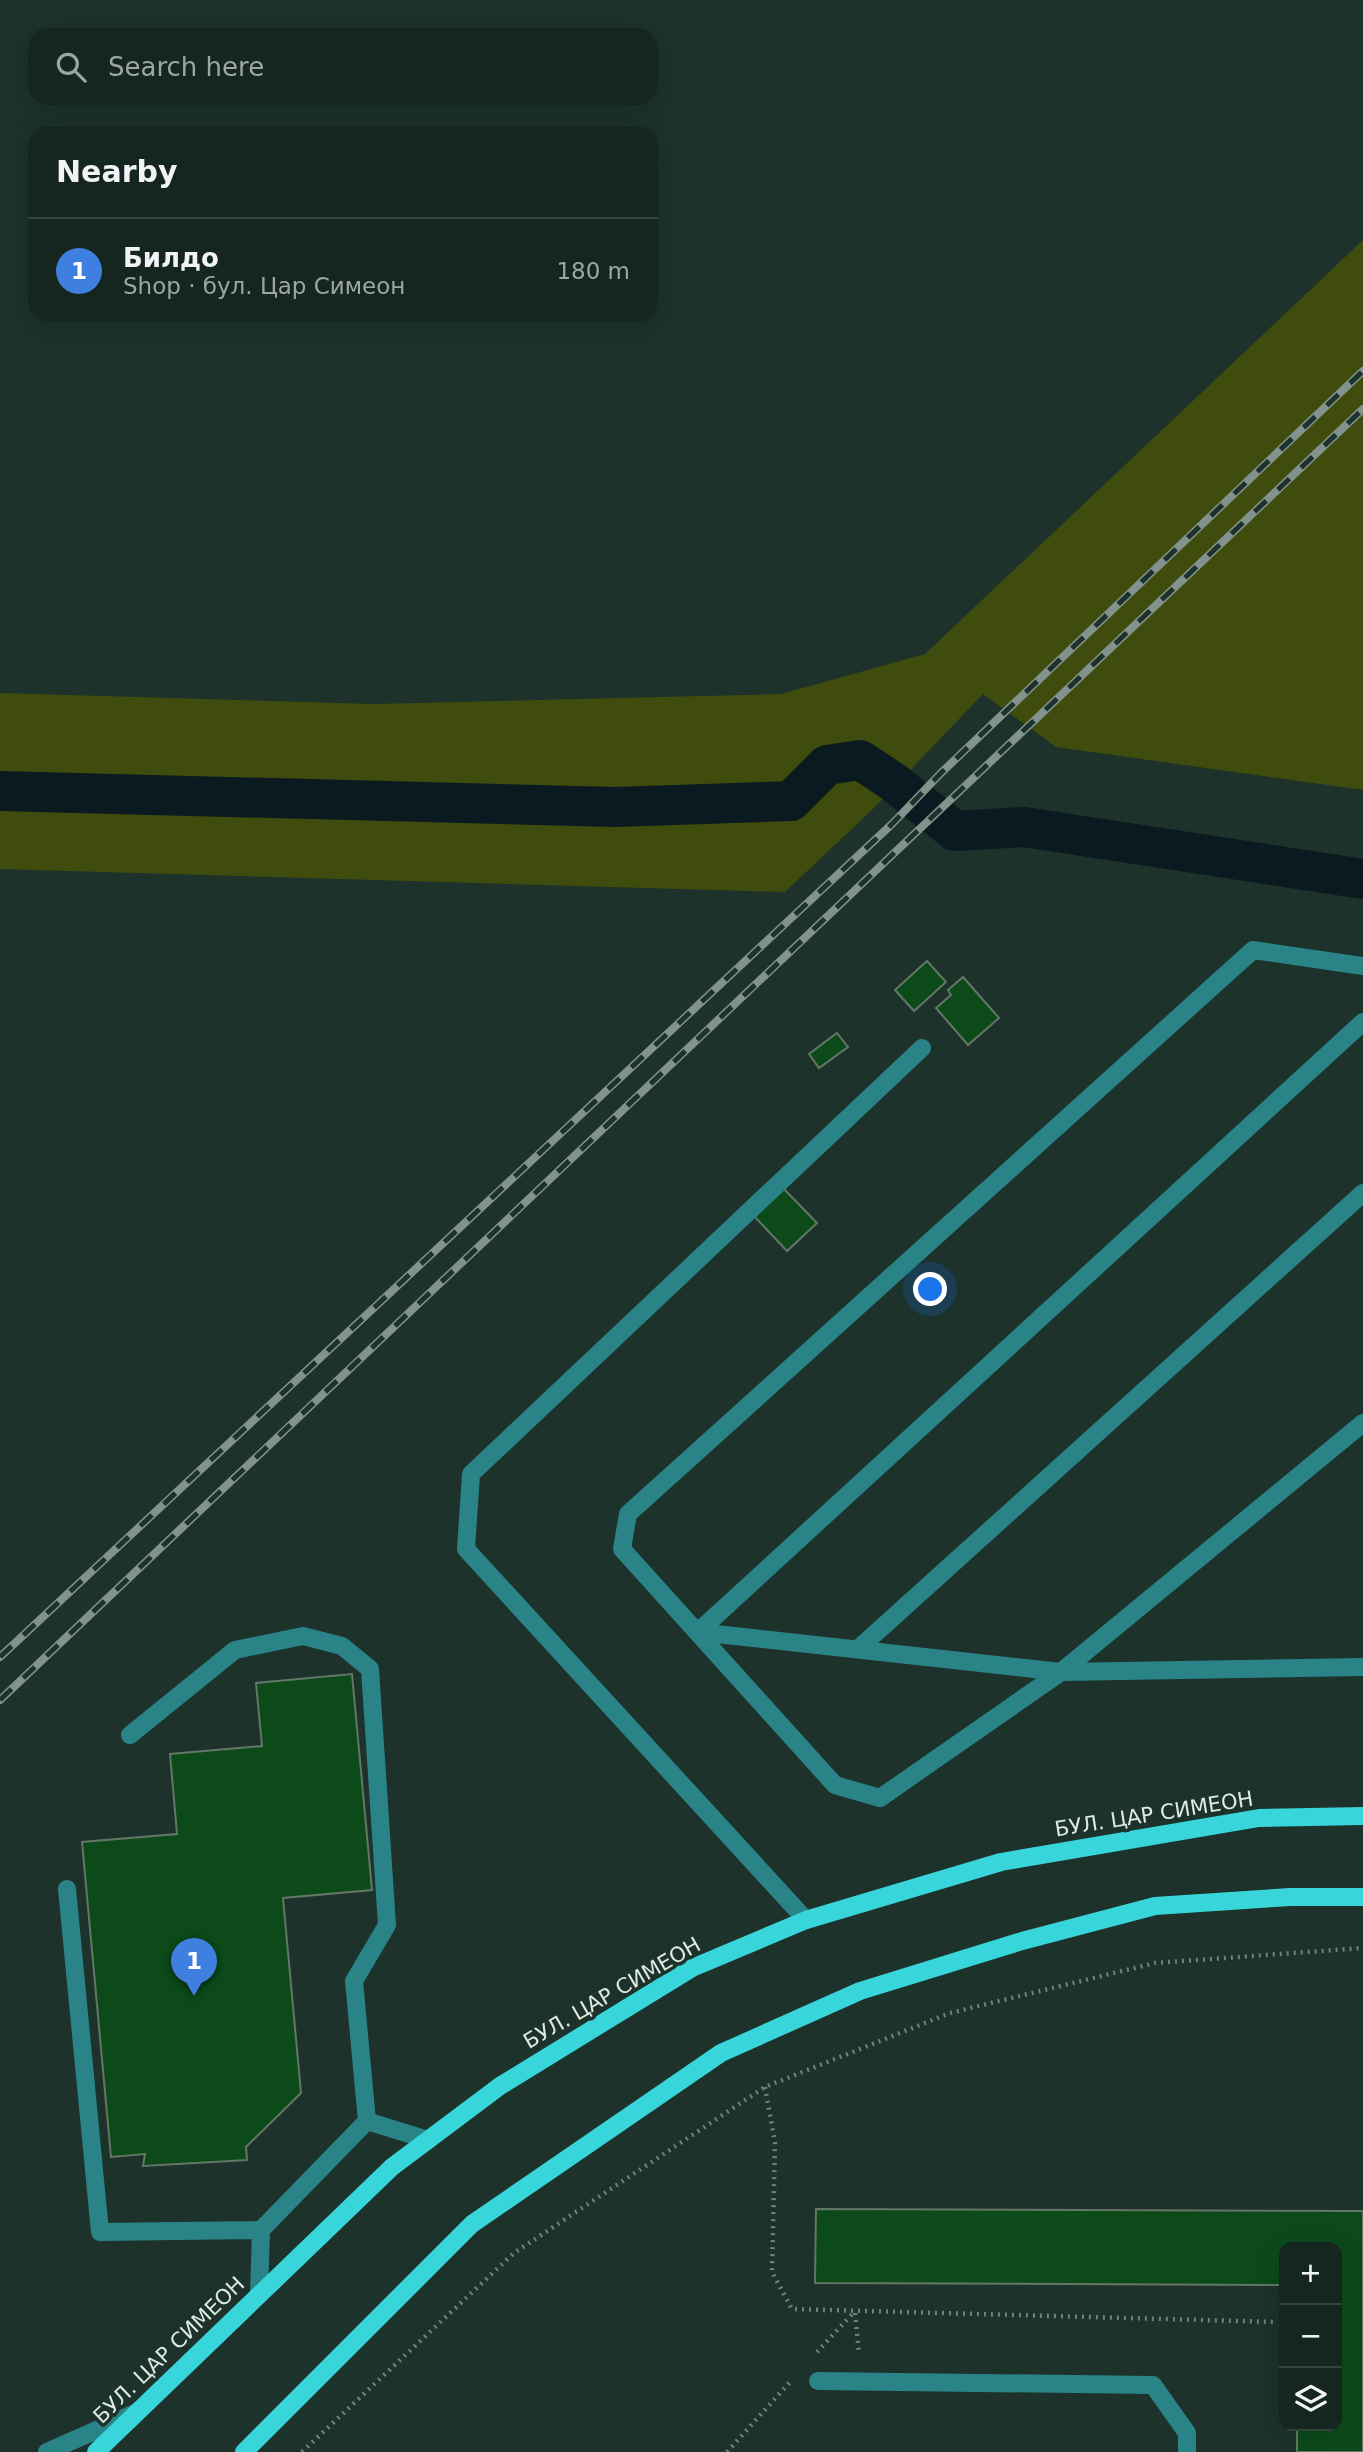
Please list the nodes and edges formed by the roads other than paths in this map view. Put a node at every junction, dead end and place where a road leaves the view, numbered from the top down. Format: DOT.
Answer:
graph roads {
  1 [pos="1363,966"];
  2 [pos="1363,1022"];
  3 [pos="922,1048"];
  4 [pos="1363,1193"];
  5 [pos="1363,1423"];
  6 [pos="698,1632"];
  7 [pos="858,1649"];
  8 [pos="1363,1667"];
  9 [pos="1061,1672"];
  10 [pos="130,1735"];
  11 [pos="1363,1816"];
  12 [pos="67,1889"];
  13 [pos="1363,1897"];
  14 [pos="806,1920"];
  15 [pos="367,2121"];
  16 [pos="428,2140"];
  17 [pos="261,2230"];
  18 [pos="260,2295"];
  19 [pos="818,2381"];
  20 [pos="138,2411"];
  21 [pos="47,2452"];
  22 [pos="96,2452"];
  23 [pos="244,2452"];
  24 [pos="1187,2452"];
  1 -- 6 [label="lane"];
  2 -- 6 [label="lane"];
  3 -- 14 [label="lane"];
  4 -- 7 [label="lane"];
  5 -- 9 [label="lane"];
  6 -- 7 [label="lane"];
  6 -- 9 [label="lane"];
  7 -- 9 [label="lane"];
  8 -- 9 [label="lane"];
  10 -- 15 [label="lane"];
  11 -- 14 [label="main road, БУЛ. ЦАР СИМЕОН"];
  12 -- 17 [label="lane"];
  13 -- 23 [label="main road"];
  14 -- 16 [label="main road, БУЛ. ЦАР СИМЕОН"];
  15 -- 16 [label="lane"];
  15 -- 17 [label="lane"];
  16 -- 18 [label="main road, БУЛ. ЦАР СИМЕОН"];
  17 -- 18 [label="lane"];
  18 -- 20 [label="main road, БУЛ. ЦАР СИМЕОН"];
  19 -- 24 [label="lane"];
  20 -- 21 [label="lane"];
  20 -- 22 [label="main road, БУЛ. ЦАР СИМЕОН"];
}
